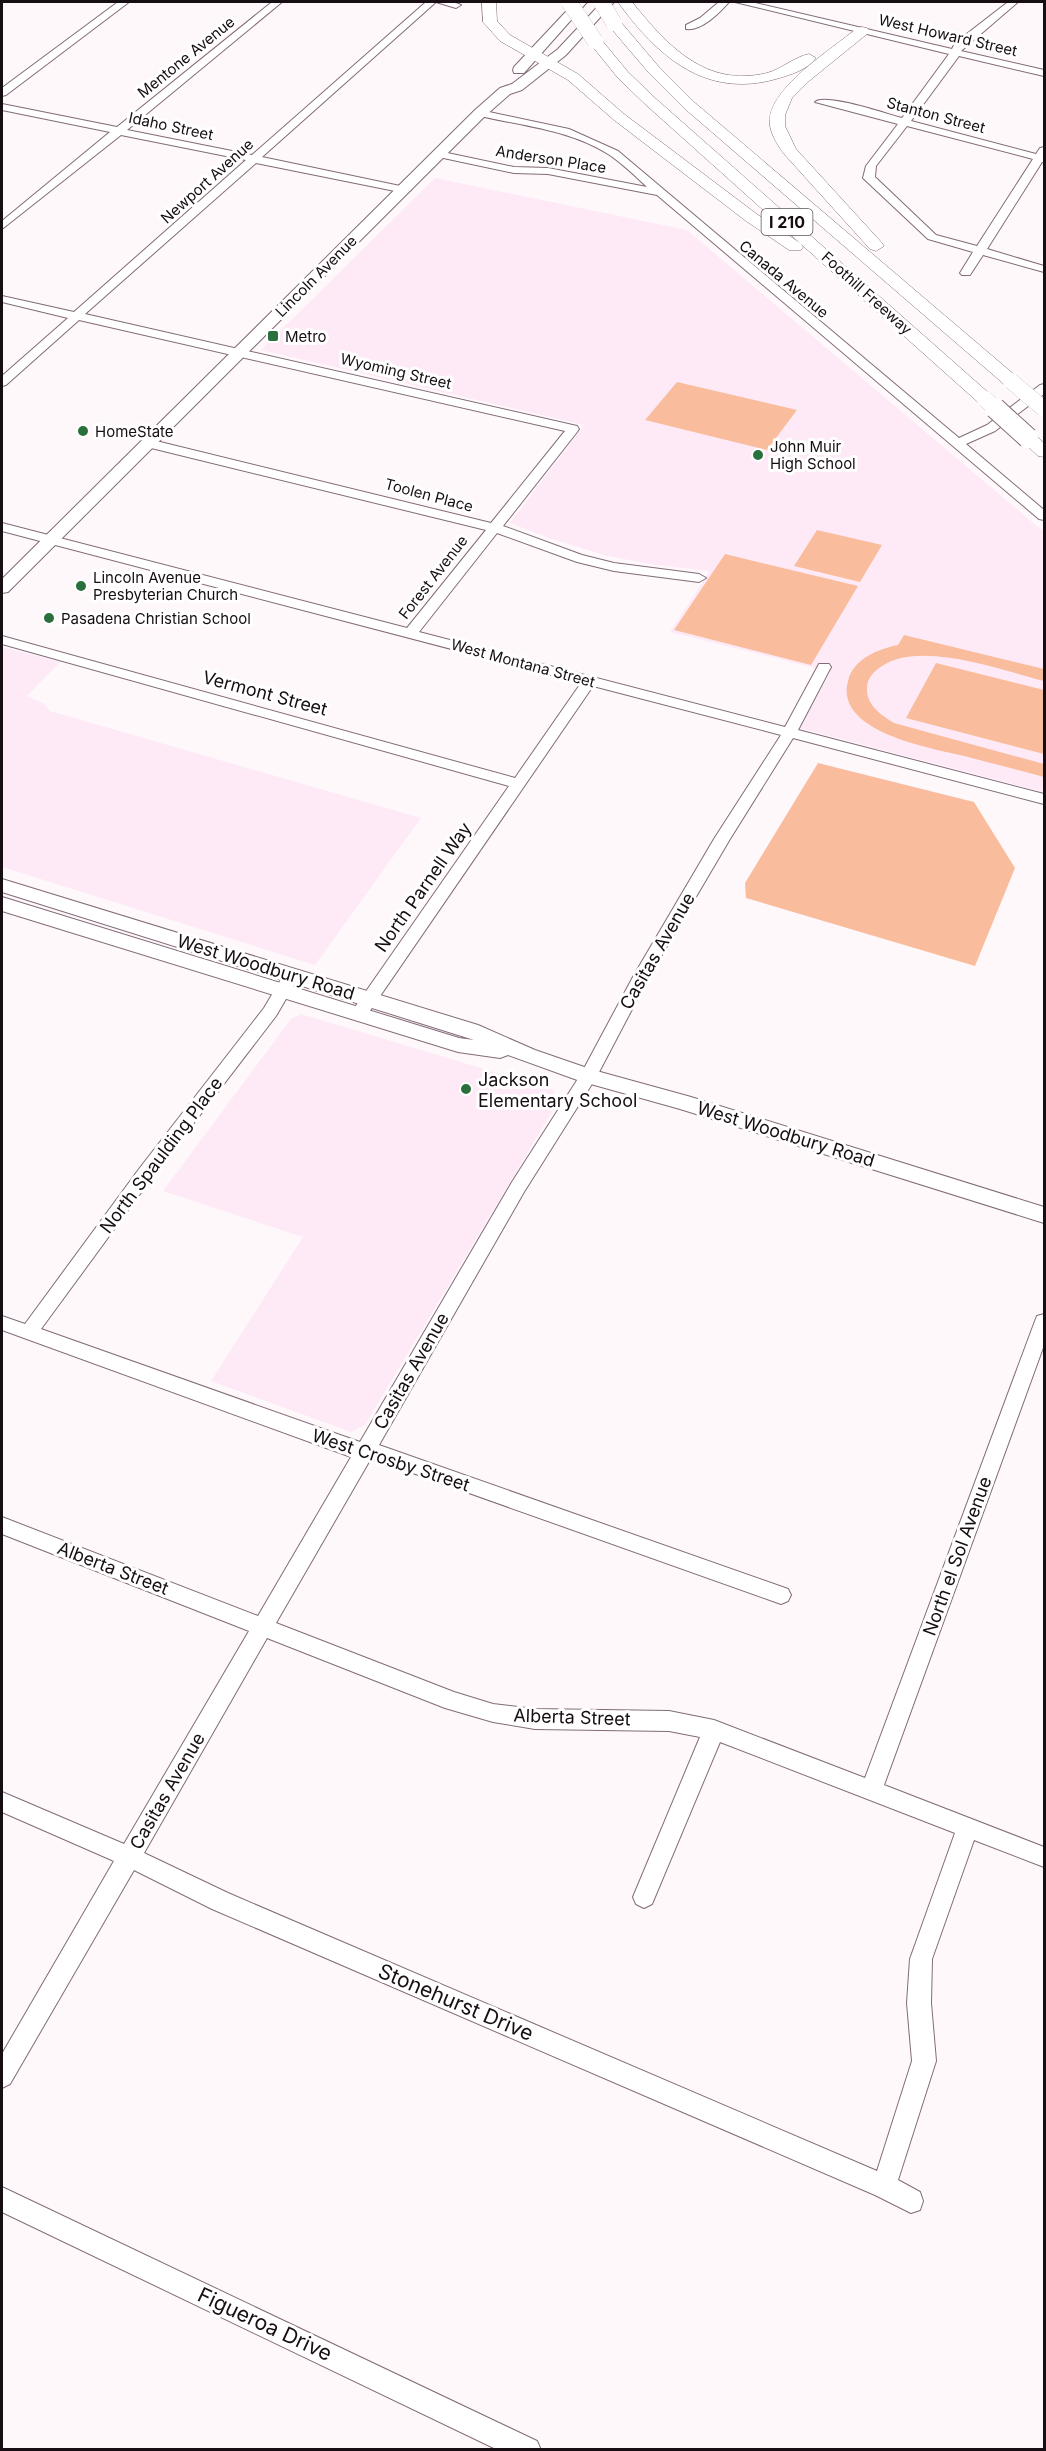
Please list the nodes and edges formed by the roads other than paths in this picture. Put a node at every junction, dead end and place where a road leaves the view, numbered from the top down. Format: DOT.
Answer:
graph roads {
  1 [pos="124,2"];
  2 [pos="277,2"];
  3 [pos="431,2"];
  4 [pos="441,2"];
  5 [pos="489,2"];
  6 [pos="569,2"];
  7 [pos="581,2"];
  8 [pos="601,2"];
  9 [pos="608,2"];
  10 [pos="724,2"];
  11 [pos="740,2"];
  12 [pos="1013,2"];
  13 [pos="627,4"];
  14 [pos="456,5"];
  15 [pos="690,27"];
  16 [pos="854,29"];
  17 [pos="956,51"];
  18 [pos="541,59"];
  19 [pos="1044,72"];
  20 [pos="2,93"];
  21 [pos="820,102"];
  22 [pos="2,107"];
  23 [pos="480,113"];
  24 [pos="905,122"];
  25 [pos="119,131"];
  26 [pos="438,154"];
  27 [pos="1043,155"];
  28 [pos="254,159"];
  29 [pos="405,190"];
  30 [pos="660,192"];
  31 [pos="2,226"];
  32 [pos="980,251"];
  33 [pos="1044,269"];
  34 [pos="966,273"];
  35 [pos="871,296"];
  36 [pos="2,299"];
  37 [pos="77,316"];
  38 [pos="949,327"];
  39 [pos="238,354"];
  40 [pos="2,382"];
  41 [pos="1044,388"];
  42 [pos="1044,409"];
  43 [pos="573,429"];
  44 [pos="148,443"];
  45 [pos="957,443"];
  46 [pos="1044,452"];
  47 [pos="1044,516"];
  48 [pos="2,527"];
  49 [pos="493,528"];
  50 [pos="51,540"];
  51 [pos="699,578"];
  52 [pos="2,588"];
  53 [pos="410,634"];
  54 [pos="2,640"];
  55 [pos="824,667"];
  56 [pos="590,680"];
  57 [pos="789,732"];
  58 [pos="519,784"];
  59 [pos="1044,799"];
  60 [pos="2,885"];
  61 [pos="2,904"];
  62 [pos="288,982"];
  63 [pos="364,1006"];
  64 [pos="588,1076"];
  65 [pos="1044,1215"];
  66 [pos="1044,1321"];
  67 [pos="2,1323"];
  68 [pos="28,1333"];
  69 [pos="365,1451"];
  70 [pos="2,1525"];
  71 [pos="781,1596"];
  72 [pos="262,1626"];
  73 [pos="714,1731"];
  74 [pos="871,1790"];
  75 [pos="2,1802"];
  76 [pos="968,1827"];
  77 [pos="129,1857"];
  78 [pos="1044,1857"];
  79 [pos="644,1897"];
  80 [pos="2,2076"];
  81 [pos="884,2186"];
  82 [pos="2,2199"];
  83 [pos="911,2201"];
  84 [pos="528,2450"];
  1 -- 20 [label="street"];
  2 -- 25 [label="street, Mentone Avenue"];
  3 -- 28 [label="street, Newport Avenue"];
  4 -- 14 [label="street"];
  5 -- 18 [label="highway"];
  6 -- 35 [label="highway, Foothill Freeway / I 210, bridge"];
  7 -- 18 [label="main road, Lincoln Avenue"];
  8 -- 38 [label="highway, Foothill Freeway / I 210, bridge"];
  9 -- 18 [label="main road, Lincoln Avenue"];
  10 -- 15 [label="street"];
  11 -- 16 [label="street, West Howard Street"];
  12 -- 17 [label="street"];
  13 -- 16 [label="highway"];
  16 -- 17 [label="street, West Howard Street"];
  16 -- 38 [label="highway"];
  17 -- 19 [label="street, West Howard Street"];
  17 -- 24 [label="street"];
  18 -- 23 [label="main road, Lincoln Avenue"];
  18 -- 35 [label="highway"];
  21 -- 24 [label="street, Stanton Street"];
  22 -- 25 [label="street, Idaho Street"];
  23 -- 26 [label="main road, Lincoln Avenue"];
  23 -- 30 [label="street, Canada Avenue"];
  24 -- 27 [label="street, Stanton Street"];
  24 -- 32 [label="street"];
  25 -- 28 [label="street, Idaho Street"];
  25 -- 31 [label="street, Mentone Avenue"];
  26 -- 29 [label="main road, Lincoln Avenue"];
  26 -- 30 [label="street, Anderson Place"];
  27 -- 32 [label="street"];
  28 -- 29 [label="street, Idaho Street"];
  28 -- 37 [label="street, Newport Avenue"];
  29 -- 39 [label="main road, Lincoln Avenue"];
  30 -- 45 [label="street, Canada Avenue"];
  32 -- 33 [label="street"];
  32 -- 34 [label="street"];
  35 -- 46 [label="highway, Foothill Freeway / I 210, bridge"];
  36 -- 37 [label="street, Wyoming Street"];
  37 -- 39 [label="street, Wyoming Street"];
  37 -- 40 [label="street, Newport Avenue"];
  38 -- 42 [label="highway, Foothill Freeway / I 210, bridge"];
  39 -- 43 [label="street, Wyoming Street"];
  39 -- 44 [label="main road, Lincoln Avenue"];
  41 -- 45 [label="street"];
  43 -- 49 [label="street, Forest Avenue"];
  44 -- 49 [label="street, Toolen Place"];
  44 -- 50 [label="main road, Lincoln Avenue"];
  45 -- 47 [label="street, Canada Avenue"];
  48 -- 50 [label="street, West Montana Street"];
  49 -- 51 [label="street, Toolen Place"];
  49 -- 53 [label="street, Forest Avenue"];
  50 -- 52 [label="main road, Lincoln Avenue"];
  50 -- 53 [label="street, West Montana Street"];
  53 -- 56 [label="street, West Montana Street"];
  54 -- 58 [label="street, Vermont Street"];
  55 -- 57 [label="street, Casitas Avenue"];
  56 -- 57 [label="street, West Montana Street"];
  56 -- 58 [label="street, North Parnell Way"];
  57 -- 59 [label="street, West Montana Street"];
  57 -- 64 [label="street, Casitas Avenue"];
  58 -- 63 [label="street, North Parnell Way"];
  60 -- 62 [label="main road, West Woodbury Road"];
  61 -- 62 [label="main road, West Woodbury Road"];
  62 -- 63 [label="main road, West Woodbury Road"];
  62 -- 68 [label="street, North Spaulding Place"];
  63 -- 64 [label="main road, West Woodbury Road"];
  64 -- 65 [label="main road, West Woodbury Road"];
  64 -- 69 [label="street, Casitas Avenue"];
  66 -- 74 [label="street, North el Sol Avenue"];
  67 -- 68 [label="street, West Crosby Street"];
  68 -- 69 [label="street, West Crosby Street"];
  69 -- 71 [label="street, West Crosby Street"];
  69 -- 72 [label="street, Casitas Avenue"];
  70 -- 72 [label="street, Alberta Street"];
  72 -- 73 [label="street, Alberta Street"];
  72 -- 77 [label="street, Casitas Avenue"];
  73 -- 74 [label="street, Alberta Street"];
  73 -- 79 [label="street"];
  74 -- 76 [label="street, Alberta Street"];
  75 -- 77 [label="street, Stonehurst Drive"];
  76 -- 78 [label="street, Alberta Street"];
  76 -- 81 [label="street"];
  77 -- 80 [label="street, Casitas Avenue"];
  77 -- 81 [label="street, Stonehurst Drive"];
  81 -- 83 [label="street, Stonehurst Drive"];
  82 -- 84 [label="street, Figueroa Drive"];
}
